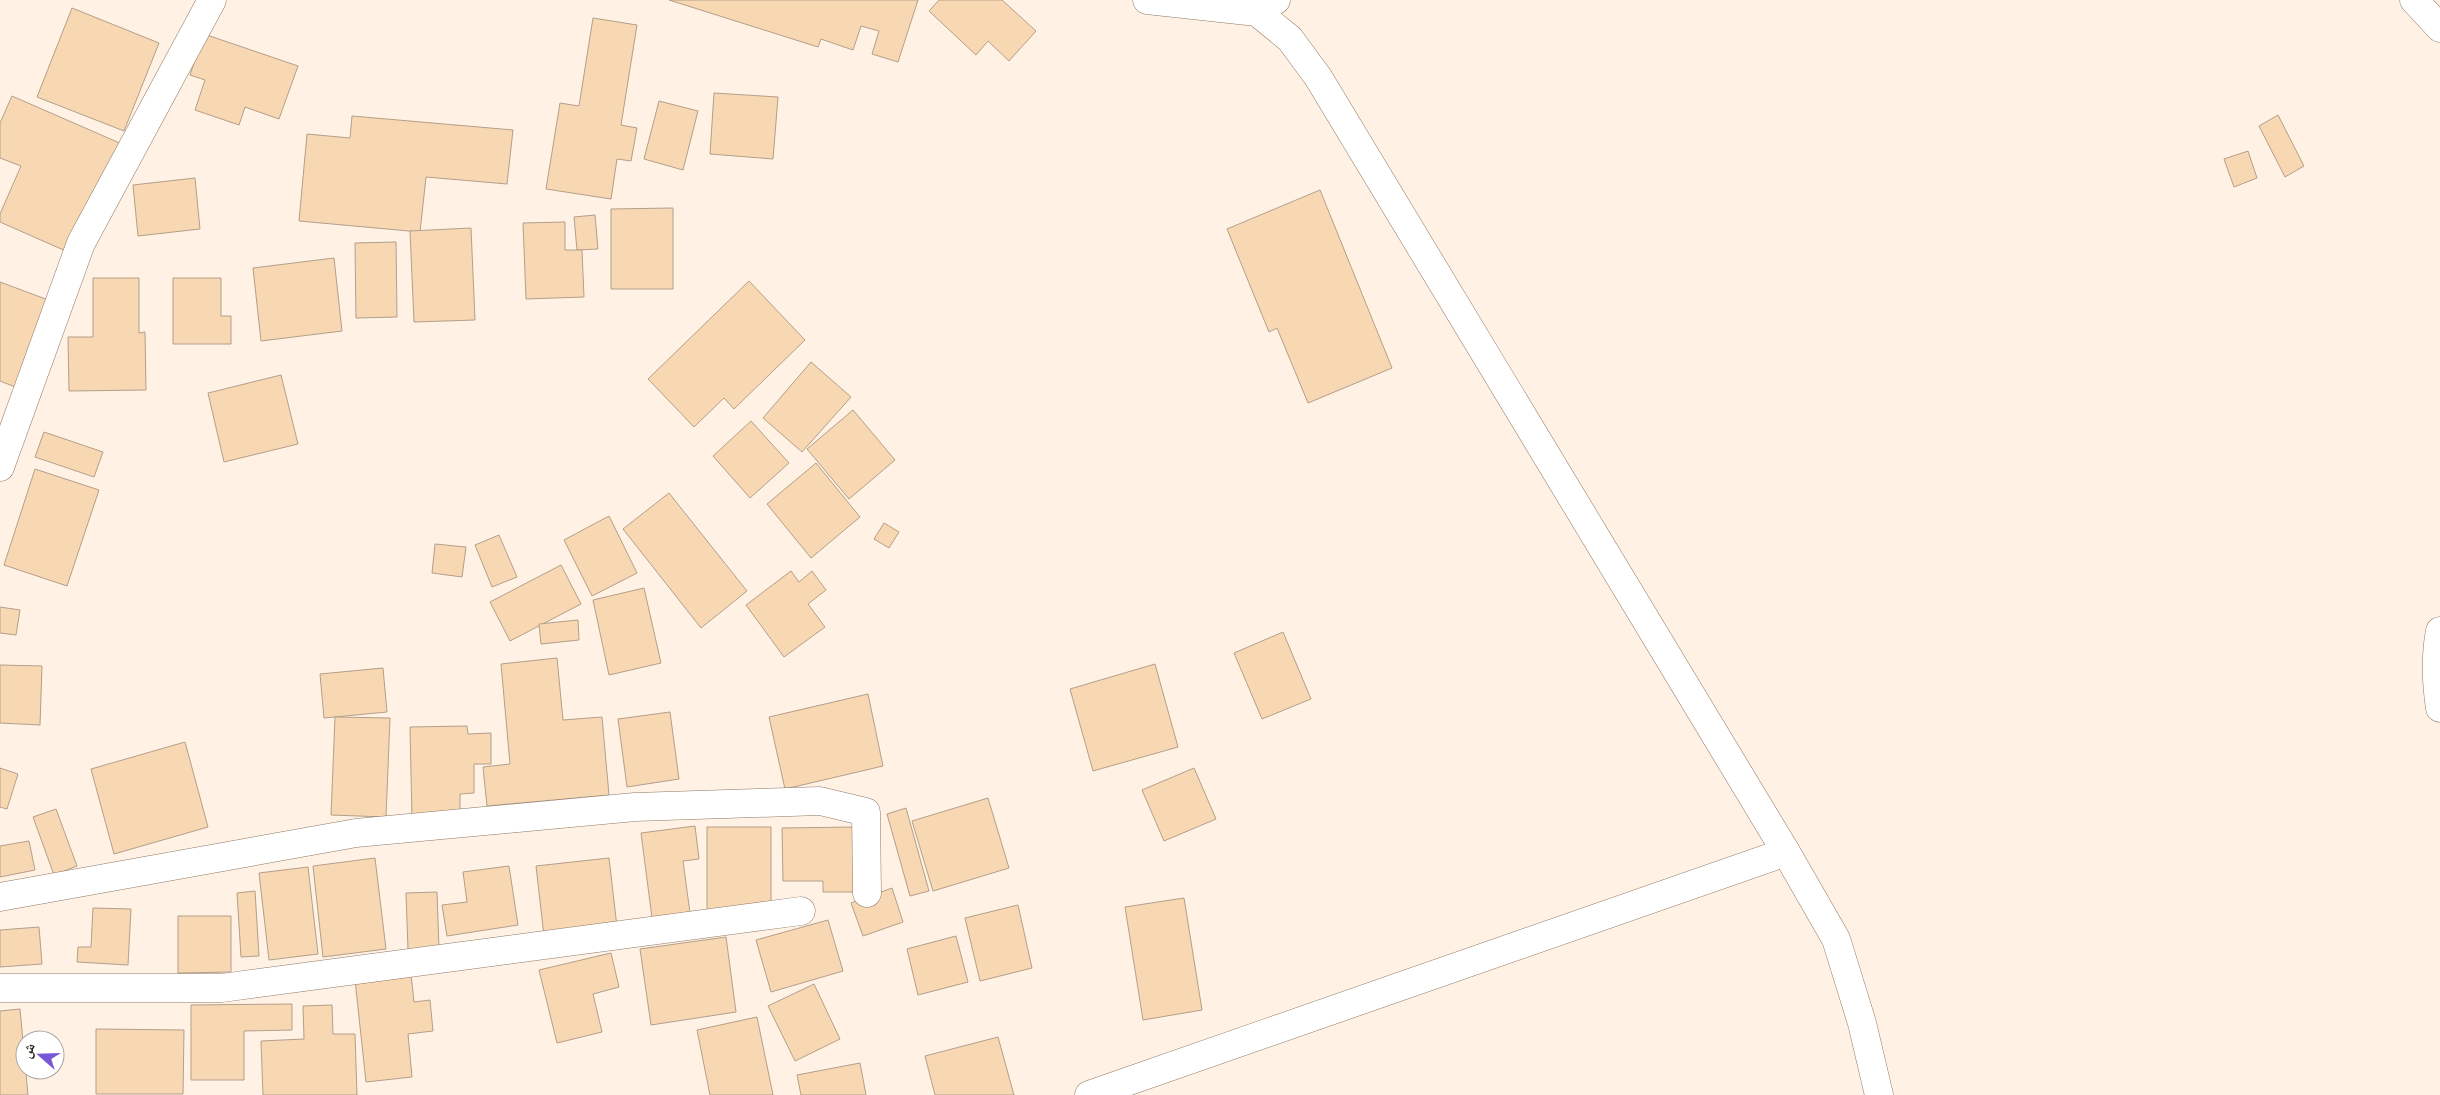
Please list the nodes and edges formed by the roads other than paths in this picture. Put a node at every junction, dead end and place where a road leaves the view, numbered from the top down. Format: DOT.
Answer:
graph roads {
  1 [pos="212,0"];
  2 [pos="1147,0"];
  3 [pos="2414,0"];
  4 [pos="1266,6"];
  5 [pos="2440,28"];
  6 [pos="8,420"];
  7 [pos="0,467"];
  8 [pos="2440,631"];
  9 [pos="2440,708"];
  10 [pos="1786,852"];
  11 [pos="867,893"];
  12 [pos="0,897"];
  13 [pos="802,912"];
  14 [pos="0,988"];
  15 [pos="1089,1095"];
  16 [pos="1879,1095"];
  1 -- 6 [label="street"];
  2 -- 4 [label="street"];
  3 -- 5 [label="street"];
  4 -- 10 [label="street"];
  6 -- 7 [label="street"];
  8 -- 9 [label="street"];
  10 -- 15 [label="street"];
  10 -- 16 [label="street"];
  11 -- 12 [label="street"];
  13 -- 14 [label="street"];
}
